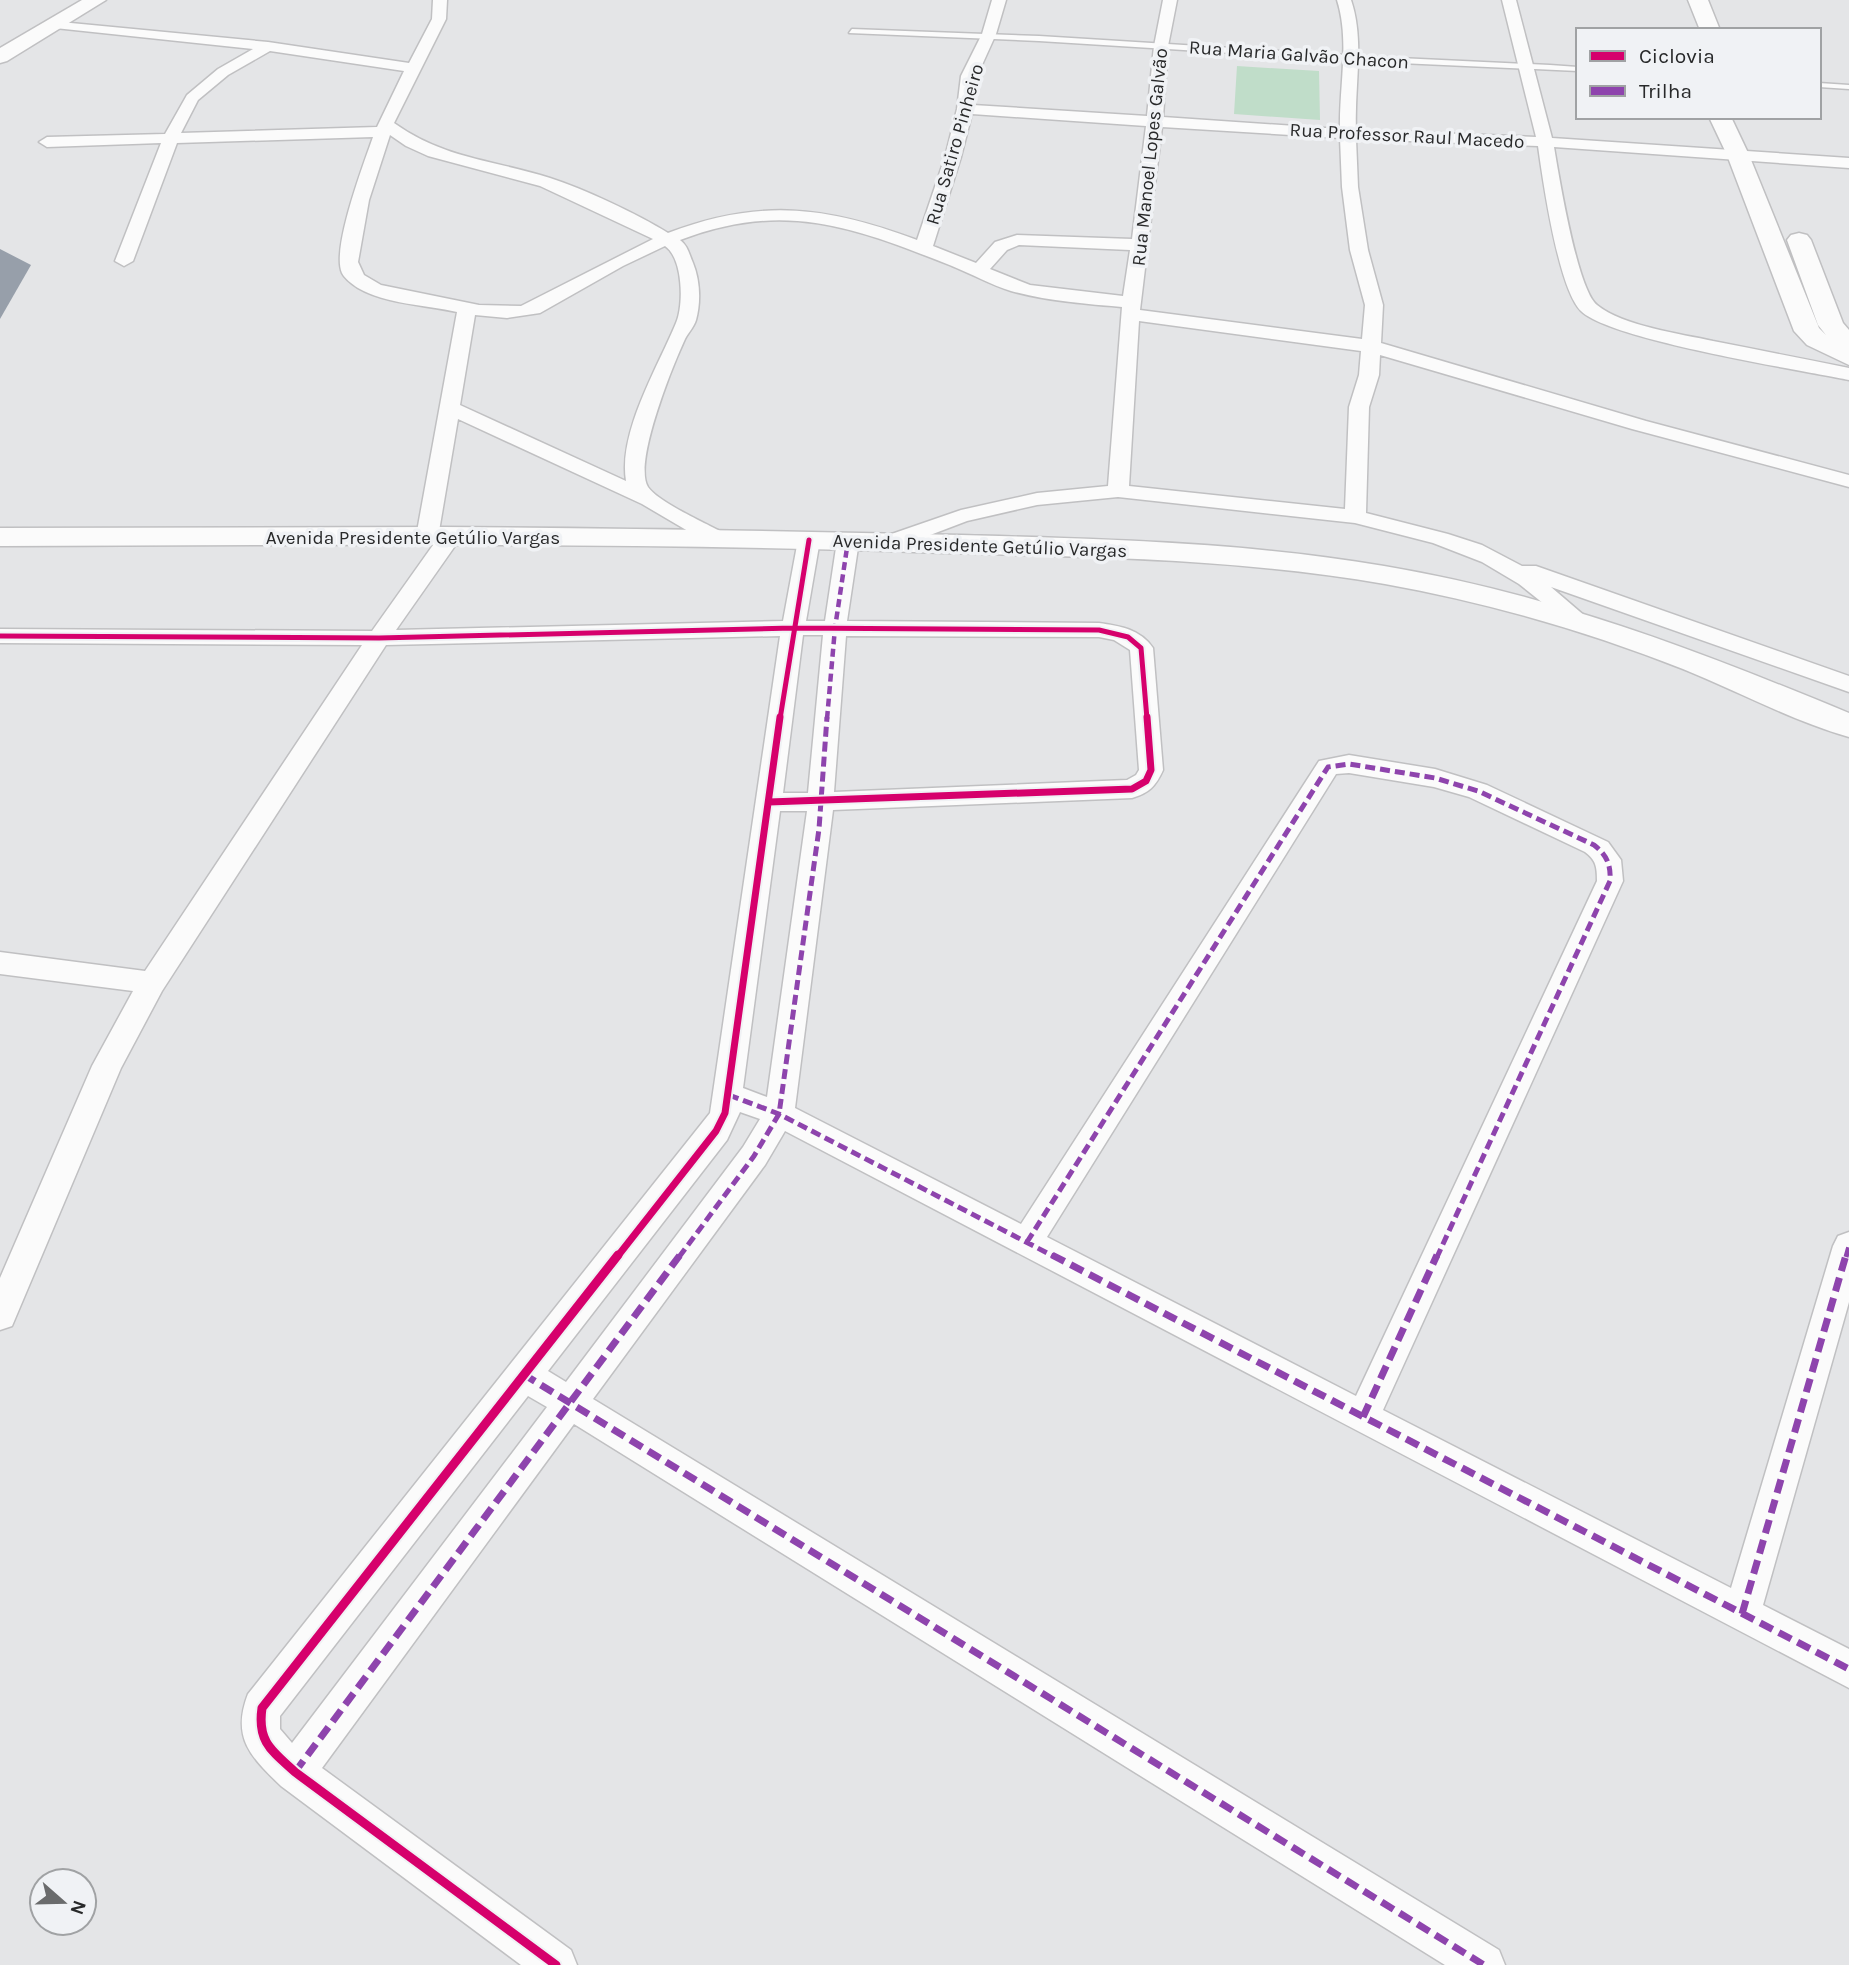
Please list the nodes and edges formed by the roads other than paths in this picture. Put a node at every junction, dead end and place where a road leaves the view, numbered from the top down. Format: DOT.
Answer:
graph roads {
  1 [pos="96,0"];
  2 [pos="440,0"];
  3 [pos="999,0"];
  4 [pos="1170,0"];
  5 [pos="1344,0"];
  6 [pos="1509,0"];
  7 [pos="1698,0"];
  8 [pos="55,24"];
  9 [pos="1709,28"];
  10 [pos="852,31"];
  11 [pos="989,34"];
  12 [pos="268,46"];
  13 [pos="1161,46"];
  14 [pos="0,57"];
  15 [pos="1350,58"];
  16 [pos="1527,65"];
  17 [pos="412,68"];
  18 [pos="1576,69"];
  19 [pos="1821,85"];
  20 [pos="1849,87"];
  21 [pos="965,109"];
  22 [pos="1721,119"];
  23 [pos="1155,121"];
  24 [pos="385,128"];
  25 [pos="1753,132"];
  26 [pos="1349,134"];
  27 [pos="172,138"];
  28 [pos="47,142"];
  29 [pos="1545,142"];
  30 [pos="1738,155"];
  31 [pos="1764,158"];
  32 [pos="1849,163"];
  33 [pos="1775,183"];
  34 [pos="1790,219"];
  35 [pos="668,240"];
  36 [pos="1140,245"];
  37 [pos="923,249"];
  38 [pos="124,261"];
  39 [pos="979,271"];
  40 [pos="467,308"];
  41 [pos="1131,308"];
  42 [pos="1849,344"];
  43 [pos="1370,345"];
  44 [pos="1849,357"];
  45 [pos="1849,374"];
  46 [pos="450,408"];
  47 [pos="1849,481"];
  48 [pos="1118,491"];
  49 [pos="649,500"];
  50 [pos="1355,517"];
  51 [pos="0,537"];
  52 [pos="439,537"];
  53 [pos="718,539"];
  54 [pos="809,540"];
  55 [pos="848,541"];
  56 [pos="888,542"];
  57 [pos="1491,557"];
  58 [pos="1582,623"];
  59 [pos="793,628"];
  60 [pos="835,628"];
  61 [pos="0,636"];
  62 [pos="379,638"];
  63 [pos="1849,684"];
  64 [pos="1849,726"];
  65 [pos="769,802"];
  66 [pos="820,802"];
  67 [pos="0,963"];
  68 [pos="152,982"];
  69 [pos="729,1095"];
  70 [pos="779,1114"];
  71 [pos="1027,1242"];
  72 [pos="1849,1246"];
  73 [pos="0,1315"];
  74 [pos="523,1374"];
  75 [pos="570,1404"];
  76 [pos="1363,1417"];
  77 [pos="1742,1614"];
  78 [pos="1849,1669"];
  79 [pos="295,1772"];
  80 [pos="556,1965"];
  81 [pos="1484,1965"];
  1 -- 8 [label="main road"];
  2 -- 17 [label="street"];
  3 -- 11 [label="street, Rua Satiro Pinheiro"];
  4 -- 13 [label="street, Rua Manoel Lopes Galvão"];
  5 -- 15 [label="street"];
  6 -- 16 [label="street"];
  7 -- 9 [label="main road"];
  8 -- 12 [label="street"];
  8 -- 14 [label="main road"];
  10 -- 11 [label="lane, Rua Maria Galvão Chacon"];
  11 -- 13 [label="lane, Rua Maria Galvão Chacon"];
  11 -- 21 [label="street, Rua Satiro Pinheiro"];
  12 -- 17 [label="street"];
  12 -- 27 [label="street"];
  13 -- 15 [label="lane, Rua Maria Galvão Chacon"];
  13 -- 23 [label="street, Rua Manoel Lopes Galvão"];
  15 -- 16 [label="lane, Rua Maria Galvão Chacon"];
  15 -- 26 [label="street"];
  16 -- 18 [label="lane, Rua Maria Galvão Chacon"];
  16 -- 29 [label="street"];
  17 -- 24 [label="street"];
  19 -- 20 [label="lane"];
  21 -- 23 [label="street, Rua Professor Raul Macedo"];
  21 -- 37 [label="street, Rua Satiro Pinheiro"];
  22 -- 30 [label="main road"];
  23 -- 26 [label="street, Rua Professor Raul Macedo"];
  23 -- 36 [label="street, Rua Manoel Lopes Galvão"];
  24 -- 27 [label="street"];
  24 -- 35 [label="street"];
  24 -- 40 [label="street"];
  25 -- 31 [label="main road"];
  26 -- 29 [label="street, Rua Professor Raul Macedo"];
  26 -- 43 [label="street"];
  27 -- 28 [label="street"];
  27 -- 38 [label="street"];
  29 -- 30 [label="street, Rua Professor Raul Macedo"];
  29 -- 45 [label="street"];
  30 -- 31 [label="street, Rua Professor Raul Macedo"];
  30 -- 44 [label="main road"];
  31 -- 32 [label="street, Rua Professor Raul Macedo"];
  31 -- 33 [label="main road"];
  34 -- 42 [label="main road"];
  35 -- 37 [label="street"];
  35 -- 40 [label="street"];
  35 -- 49 [label="street"];
  36 -- 39 [label="street"];
  36 -- 41 [label="street, Rua Manoel Lopes Galvão"];
  37 -- 39 [label="street"];
  39 -- 41 [label="street"];
  40 -- 46 [label="street"];
  41 -- 43 [label="street"];
  41 -- 48 [label="street, Rua Manoel Lopes Galvão"];
  43 -- 47 [label="street"];
  43 -- 50 [label="street"];
  46 -- 49 [label="street"];
  46 -- 52 [label="street"];
  48 -- 50 [label="street"];
  48 -- 56 [label="street"];
  49 -- 53 [label="street"];
  50 -- 57 [label="street"];
  51 -- 52 [label="main road, Avenida Presidente Getúlio Vargas"];
  52 -- 53 [label="main road, Avenida Presidente Getúlio Vargas"];
  52 -- 62 [label="street"];
  53 -- 54 [label="main road, Avenida Presidente Getúlio Vargas"];
  54 -- 55 [label="main road, Avenida Presidente Getúlio Vargas"];
  54 -- 59 [label="street"];
  55 -- 56 [label="main road, Avenida Presidente Getúlio Vargas"];
  55 -- 60 [label="street"];
  56 -- 58 [label="main road, Avenida Presidente Getúlio Vargas"];
  57 -- 58 [label="street"];
  57 -- 63 [label="street"];
  58 -- 64 [label="main road, Avenida Presidente Getúlio Vargas"];
  59 -- 60 [label="street"];
  59 -- 62 [label="street"];
  59 -- 65 [label="street"];
  60 -- 66 [label="street"];
  60 -- 66 [label="street"];
  61 -- 62 [label="street"];
  62 -- 68 [label="street"];
  65 -- 66 [label="street"];
  65 -- 69 [label="street"];
  66 -- 70 [label="street"];
  67 -- 68 [label="street"];
  68 -- 73 [label="street"];
  69 -- 70 [label="street"];
  69 -- 74 [label="street"];
  70 -- 71 [label="street"];
  70 -- 75 [label="street"];
  71 -- 76 [label="street"];
  71 -- 76 [label="street"];
  72 -- 77 [label="street"];
  74 -- 75 [label="street"];
  74 -- 79 [label="street"];
  75 -- 79 [label="street"];
  75 -- 81 [label="street"];
  76 -- 77 [label="street"];
  77 -- 78 [label="street"];
  79 -- 80 [label="street"];
}
